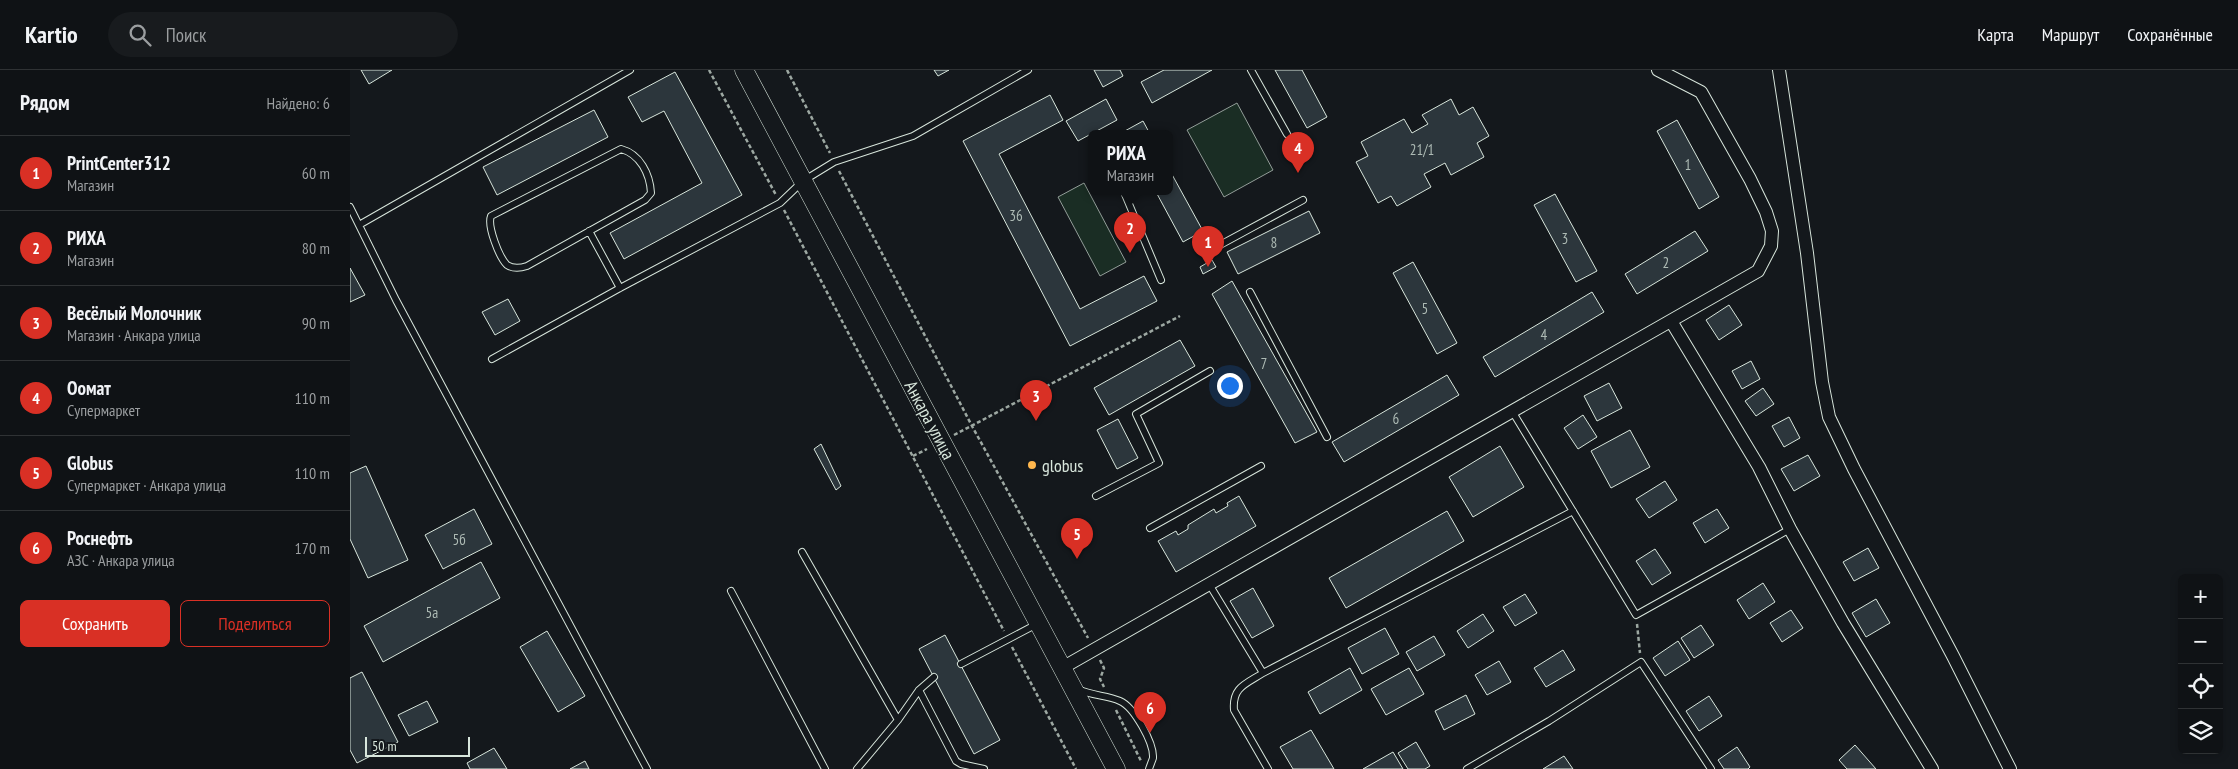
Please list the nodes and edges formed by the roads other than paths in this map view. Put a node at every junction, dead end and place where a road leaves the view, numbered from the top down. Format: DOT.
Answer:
graph roads {
  1 [pos="630,70"];
  2 [pos="744,70"];
  3 [pos="1028,70"];
  4 [pos="1251,70"];
  5 [pos="1658,70"];
  6 [pos="1779,70"];
  7 [pos="1287,134"];
  8 [pos="803,181"];
  9 [pos="1125,195"];
  10 [pos="1303,200"];
  11 [pos="350,207"];
  12 [pos="359,225"];
  13 [pos="589,231"];
  14 [pos="1220,245"];
  15 [pos="1161,280"];
  16 [pos="620,288"];
  17 [pos="1250,292"];
  18 [pos="1671,321"];
  19 [pos="492,359"];
  20 [pos="1210,371"];
  21 [pos="1512,411"];
  22 [pos="1327,437"];
  23 [pos="1261,466"];
  24 [pos="1096,496"];
  25 [pos="1573,511"];
  26 [pos="1150,528"];
  27 [pos="1790,529"];
  28 [pos="802,552"];
  29 [pos="1209,584"];
  30 [pos="731,591"];
  31 [pos="1038,624"];
  32 [pos="961,664"];
  33 [pos="1263,673"];
  34 [pos="1065,675"];
  35 [pos="934,677"];
  36 [pos="919,690"];
  37 [pos="898,720"];
  38 [pos="647,769"];
  39 [pos="825,769"];
  40 [pos="857,769"];
  41 [pos="984,769"];
  42 [pos="1116,769"];
  43 [pos="1147,769"];
  44 [pos="1268,769"];
  45 [pos="1467,769"];
  46 [pos="1711,769"];
  47 [pos="1932,769"];
  48 [pos="2010,769"];
  1 -- 12 [label="lane"];
  2 -- 8 [label="main road, Анкара улица"];
  3 -- 8 [label="lane"];
  4 -- 7 [label="lane"];
  5 -- 18 [label="street"];
  6 -- 48 [label="street"];
  8 -- 16 [label="lane"];
  8 -- 31 [label="main road, Анкара улица"];
  9 -- 15 [label="lane"];
  10 -- 14 [label="lane"];
  11 -- 12 [label="lane"];
  12 -- 38 [label="lane"];
  13 -- 13 [label="lane"];
  13 -- 16 [label="lane"];
  16 -- 19 [label="lane"];
  17 -- 22 [label="lane"];
  18 -- 21 [label="street"];
  18 -- 27 [label="street"];
  20 -- 24 [label="lane"];
  21 -- 25 [label="lane"];
  21 -- 29 [label="street"];
  23 -- 26 [label="lane"];
  25 -- 27 [label="lane"];
  25 -- 33 [label="lane"];
  27 -- 47 [label="street"];
  28 -- 37 [label="lane"];
  29 -- 33 [label="lane"];
  29 -- 34 [label="street"];
  30 -- 39 [label="lane"];
  31 -- 32 [label="lane"];
  31 -- 34 [label="main road, Анкара улица"];
  33 -- 44 [label="lane"];
  34 -- 42 [label="main road, Анкара улица"];
  34 -- 43 [label="lane"];
  35 -- 36 [label="lane"];
  36 -- 37 [label="lane"];
  36 -- 41 [label="lane"];
  37 -- 40 [label="lane"];
  45 -- 46 [label="lane"];
}
